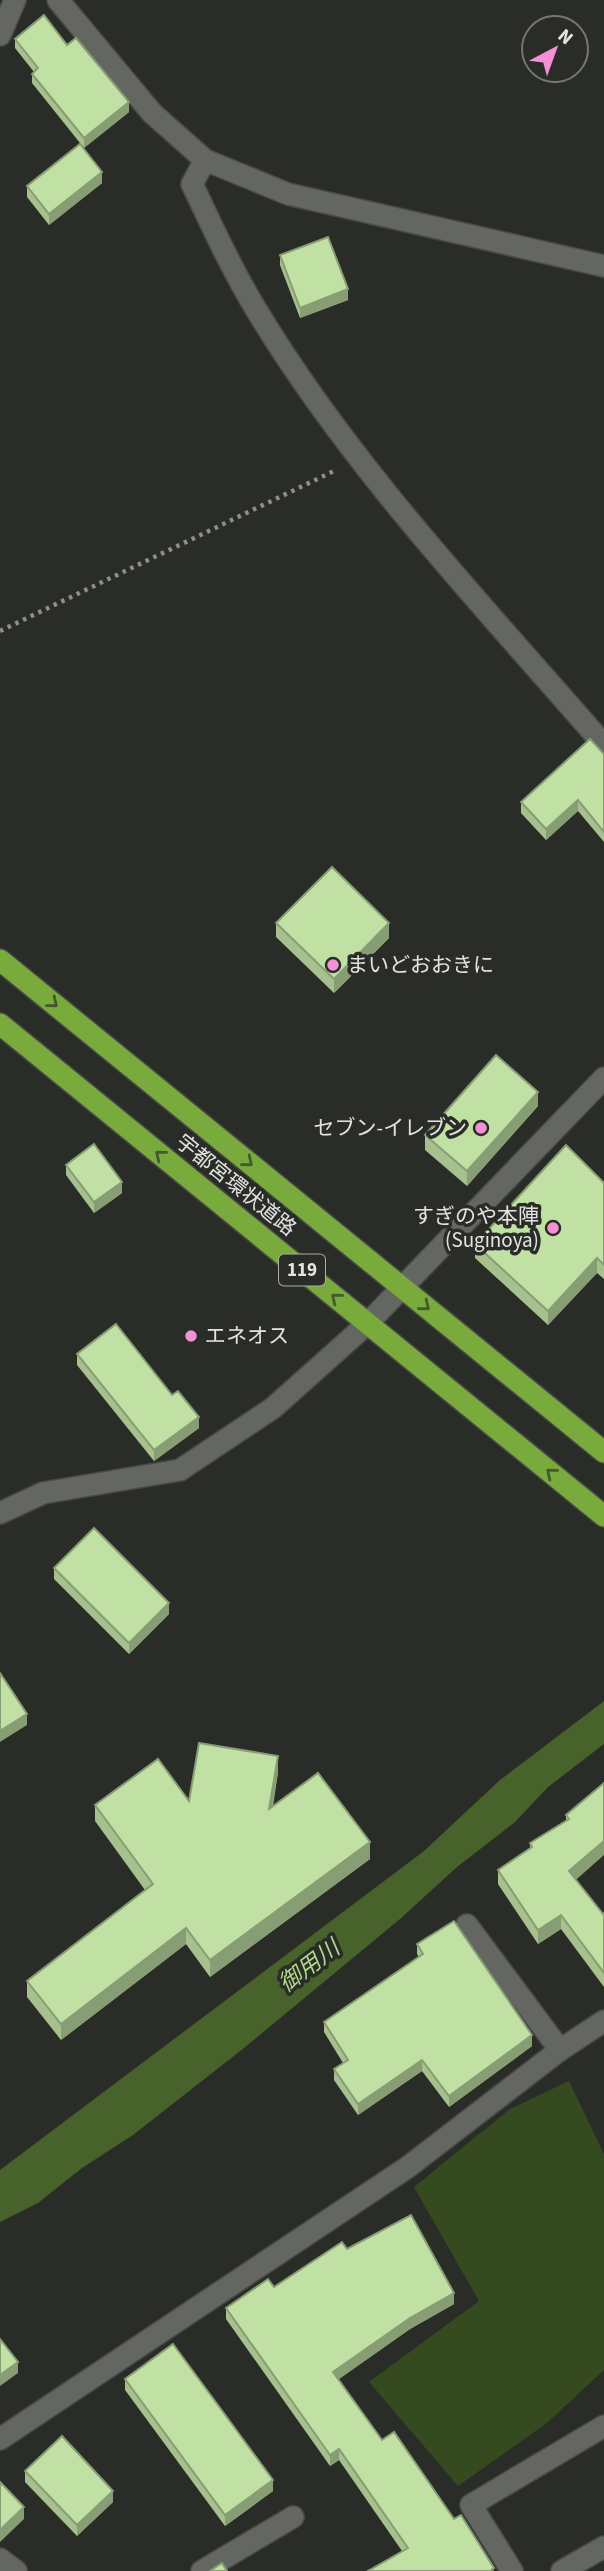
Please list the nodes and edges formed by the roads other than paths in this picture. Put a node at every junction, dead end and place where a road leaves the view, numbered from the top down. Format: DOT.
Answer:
graph roads {
  1 [pos="15,0"];
  2 [pos="58,0"];
  3 [pos="0,35"];
  4 [pos="205,160"];
  5 [pos="604,266"];
  6 [pos="604,745"];
  7 [pos="0,960"];
  8 [pos="0,1024"];
  9 [pos="604,1078"];
  10 [pos="402,1287"];
  11 [pos="367,1324"];
  12 [pos="604,1452"];
  13 [pos="0,1513"];
  14 [pos="604,1516"];
  15 [pos="467,1925"];
  16 [pos="604,2021"];
  17 [pos="560,2050"];
  18 [pos="604,2426"];
  19 [pos="0,2439"];
  20 [pos="293,2516"];
  21 [pos="604,2547"];
  22 [pos="0,2559"];
  23 [pos="16,2571"];
  24 [pos="202,2571"];
  25 [pos="512,2571"];
  26 [pos="562,2571"];
  1 -- 3 [label="street"];
  2 -- 4 [label="street"];
  4 -- 5 [label="street"];
  4 -- 6 [label="street"];
  7 -- 10 [label="highway, 宇都宮環状道路 / 119, one-way"];
  11 -- 8 [label="highway, 宇都宮環状道路 / 119, one-way"];
  9 -- 10 [label="street"];
  10 -- 11 [label="street"];
  10 -- 12 [label="highway, 宇都宮環状道路 / 119, one-way"];
  11 -- 13 [label="street"];
  14 -- 11 [label="highway, 宇都宮環状道路 / 119, one-way"];
  15 -- 17 [label="street"];
  16 -- 17 [label="street"];
  17 -- 19 [label="street"];
  18 -- 25 [label="street"];
  20 -- 24 [label="street"];
  21 -- 26 [label="street"];
  22 -- 23 [label="street"];
}
